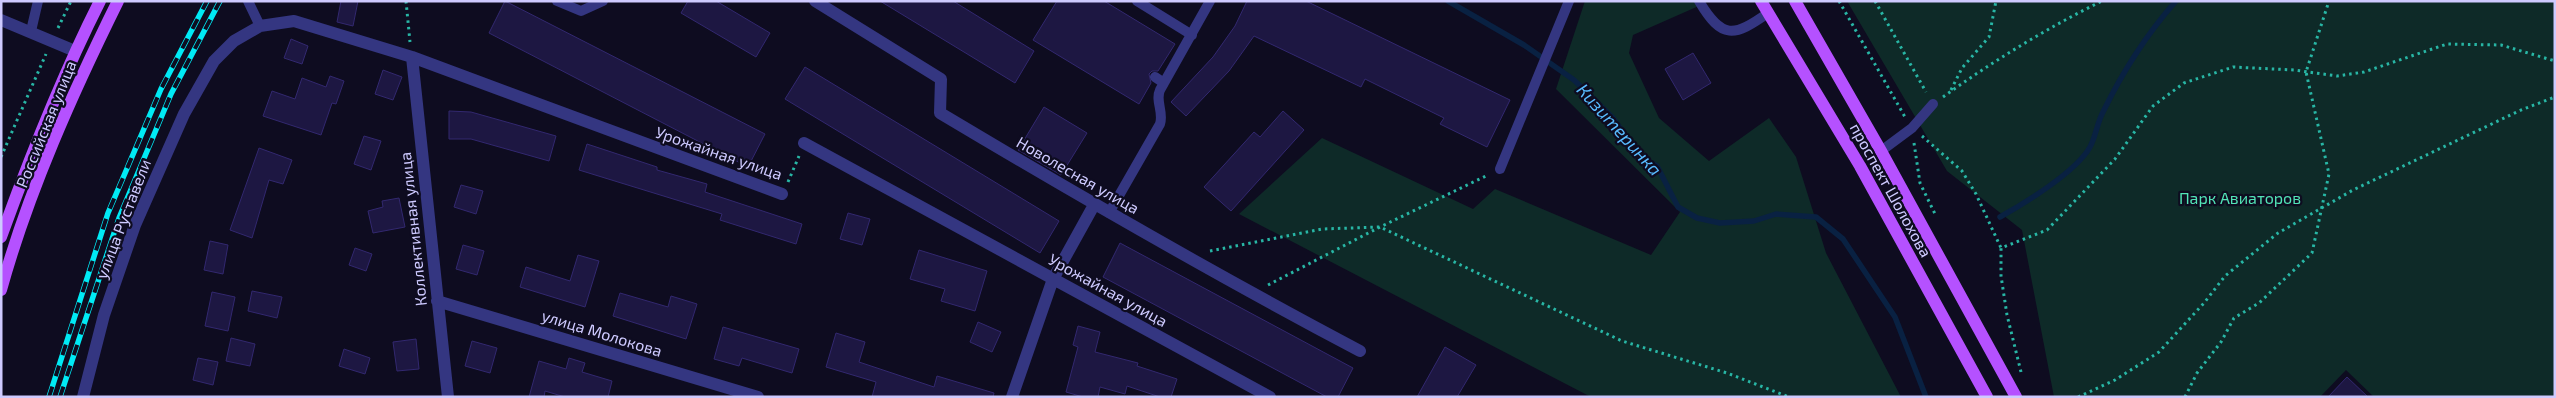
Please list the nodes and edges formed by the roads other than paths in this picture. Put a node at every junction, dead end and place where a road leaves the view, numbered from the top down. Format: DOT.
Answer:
graph roads {
  1 [pos="38,1"];
  2 [pos="100,1"];
  3 [pos="118,1"];
  4 [pos="248,1"];
  5 [pos="557,1"];
  6 [pos="603,1"];
  7 [pos="815,1"];
  8 [pos="1137,1"];
  9 [pos="1210,1"];
  10 [pos="1569,1"];
  11 [pos="1699,1"];
  12 [pos="1762,1"];
  13 [pos="1795,1"];
  14 [pos="1768,13"];
  15 [pos="1,20"];
  16 [pos="260,26"];
  17 [pos="31,31"];
  18 [pos="1192,35"];
  19 [pos="75,51"];
  20 [pos="412,58"];
  21 [pos="214,61"];
  22 [pos="1155,77"];
  23 [pos="1164,83"];
  24 [pos="1933,104"];
  25 [pos="804,143"];
  26 [pos="1881,151"];
  27 [pos="1500,169"];
  28 [pos="782,194"];
  29 [pos="1094,205"];
  30 [pos="1109,213"];
  31 [pos="1,237"];
  32 [pos="1053,279"];
  33 [pos="1,290"];
  34 [pos="437,301"];
  35 [pos="1360,351"];
  36 [pos="83,397"];
  37 [pos="448,397"];
  38 [pos="758,397"];
  39 [pos="1012,397"];
  40 [pos="1270,397"];
  41 [pos="1987,397"];
  42 [pos="2016,397"];
  1 -- 17 [label="lane"];
  2 -- 19 [label="main road, Российская улица"];
  3 -- 33 [label="main road, Российская улица"];
  4 -- 16 [label="lane"];
  5 -- 6 [label="lane"];
  7 -- 29 [label="street, Новолесная улица"];
  8 -- 18 [label="lane"];
  9 -- 18 [label="lane"];
  10 -- 27 [label="lane"];
  11 -- 14 [label="lane"];
  12 -- 14 [label="main road, проспект Шолохова"];
  13 -- 26 [label="main road, проспект Шолохова"];
  14 -- 41 [label="main road, проспект Шолохова"];
  15 -- 17 [label="street"];
  16 -- 20 [label="street, Урожайная улица"];
  16 -- 21 [label="street, Урожайная улица"];
  17 -- 19 [label="street"];
  18 -- 23 [label="lane"];
  19 -- 31 [label="main road, Российская улица"];
  20 -- 28 [label="street, Урожайная улица"];
  20 -- 34 [label="street, Коллективная улица"];
  21 -- 36 [label="street, улица Руставели"];
  22 -- 23 [label="lane"];
  23 -- 30 [label="lane"];
  24 -- 26 [label="lane"];
  25 -- 32 [label="street, Урожайная улица"];
  26 -- 42 [label="main road, проспект Шолохова"];
  29 -- 30 [label="street, Новолесная улица"];
  29 -- 32 [label="street"];
  30 -- 35 [label="street, Новолесная улица"];
  32 -- 39 [label="street"];
  32 -- 40 [label="street, Урожайная улица"];
  34 -- 37 [label="street, Коллективная улица"];
  34 -- 38 [label="street, улица Молокова"];
}
